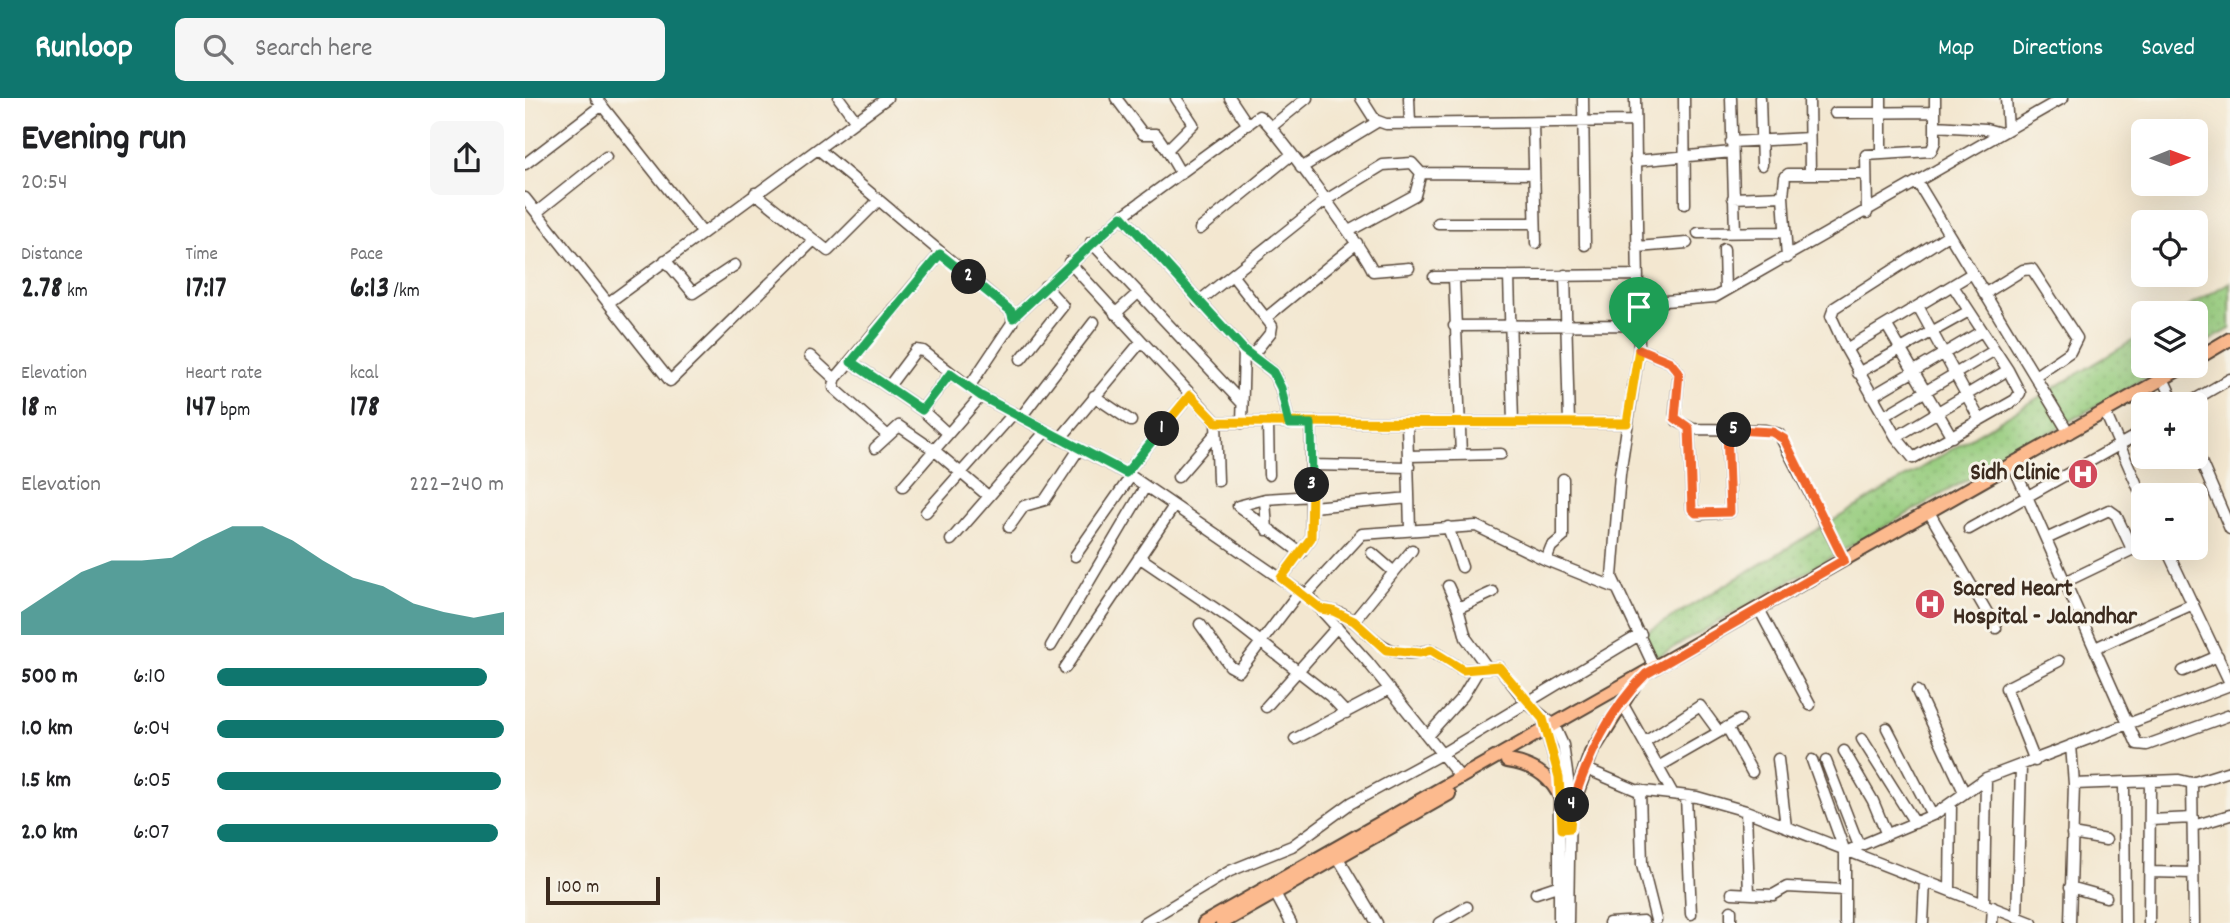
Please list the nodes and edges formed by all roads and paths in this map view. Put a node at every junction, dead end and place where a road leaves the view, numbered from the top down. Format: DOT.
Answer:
graph roads {
  1 [pos="838,98"];
  2 [pos="887,98"];
  3 [pos="1116,98"];
  4 [pos="1176,98"];
  5 [pos="1230,98"];
  6 [pos="1307,98"];
  7 [pos="1361,98"];
  8 [pos="1409,98"];
  9 [pos="1583,98"];
  10 [pos="1635,98"];
  11 [pos="1684,98"];
  12 [pos="1731,98"];
  13 [pos="1760,98"];
  14 [pos="1809,98"];
  15 [pos="1881,98"];
  16 [pos="1935,98"];
  17 [pos="2006,98"];
  18 [pos="2063,98"];
  19 [pos="599,102"];
  20 [pos="1935,112"];
  21 [pos="1835,113"];
  22 [pos="1881,113"];
  23 [pos="856,121"];
  24 [pos="1635,121"];
  25 [pos="1377,122"];
  26 [pos="1533,123"];
  27 [pos="1583,123"];
  28 [pos="1410,124"];
  29 [pos="1248,125"];
  30 [pos="1935,126"];
  31 [pos="1271,127"];
  32 [pos="2004,131"];
  33 [pos="1809,138"];
  34 [pos="1761,140"];
  35 [pos="1731,147"];
  36 [pos="818,149"];
  37 [pos="1167,150"];
  38 [pos="1881,152"];
  39 [pos="1291,155"];
  40 [pos="1684,157"];
  41 [pos="605,158"];
  42 [pos="1635,161"];
  43 [pos="525,164"];
  44 [pos="1762,165"];
  45 [pos="1301,168"];
  46 [pos="1421,173"];
  47 [pos="1181,174"];
  48 [pos="1535,174"];
  49 [pos="1810,174"];
  50 [pos="1865,174"];
  51 [pos="1918,183"];
  52 [pos="755,192"];
  53 [pos="1783,197"];
  54 [pos="525,198"];
  55 [pos="1733,198"];
  56 [pos="1326,200"];
  57 [pos="878,201"];
  58 [pos="1685,204"];
  59 [pos="537,212"];
  60 [pos="1867,213"];
  61 [pos="1122,216"];
  62 [pos="1438,223"];
  63 [pos="1535,223"];
  64 [pos="1200,229"];
  65 [pos="1349,231"];
  66 [pos="702,232"];
  67 [pos="1735,232"];
  68 [pos="1785,232"];
  69 [pos="1698,233"];
  70 [pos="1948,235"];
  71 [pos="813,241"];
  72 [pos="1091,242"];
  73 [pos="1357,243"];
  74 [pos="1537,243"];
  75 [pos="1687,243"];
  76 [pos="1585,245"];
  77 [pos="1637,247"];
  78 [pos="1724,249"];
  79 [pos="940,254"];
  80 [pos="1787,258"];
  81 [pos="665,260"];
  82 [pos="1069,262"];
  83 [pos="735,265"];
  84 [pos="1409,268"];
  85 [pos="1972,274"];
  86 [pos="1232,275"];
  87 [pos="1565,275"];
  88 [pos="1638,275"];
  89 [pos="1509,276"];
  90 [pos="1434,277"];
  91 [pos="1454,278"];
  92 [pos="1045,286"];
  93 [pos="1953,286"];
  94 [pos="1725,291"];
  95 [pos="1138,293"];
  96 [pos="1984,294"];
  97 [pos="1198,302"];
  98 [pos="608,303"];
  99 [pos="1640,303"];
  100 [pos="1918,306"];
  101 [pos="1969,311"];
  102 [pos="1115,314"];
  103 [pos="1267,317"];
  104 [pos="1013,318"];
  105 [pos="1094,322"];
  106 [pos="1510,325"];
  107 [pos="1639,325"];
  108 [pos="1454,326"];
  109 [pos="1566,326"];
  110 [pos="1887,326"];
  111 [pos="1932,331"];
  112 [pos="1982,331"];
  113 [pos="2230,340"];
  114 [pos="1140,343"];
  115 [pos="1639,349"];
  116 [pos="1846,349"];
  117 [pos="1900,350"];
  118 [pos="1995,351"];
  119 [pos="1944,352"];
  120 [pos="2208,352"];
  121 [pos="1248,354"];
  122 [pos="810,356"];
  123 [pos="1021,359"];
  124 [pos="851,362"];
  125 [pos="2008,370"];
  126 [pos="1912,372"];
  127 [pos="1858,373"];
  128 [pos="950,374"];
  129 [pos="1956,375"];
  130 [pos="2035,376"];
  131 [pos="2164,378"];
  132 [pos="835,379"];
  133 [pos="2230,379"];
  134 [pos="889,386"];
  135 [pos="969,387"];
  136 [pos="2170,392"];
  137 [pos="2208,392"];
  138 [pos="1925,394"];
  139 [pos="1190,395"];
  140 [pos="1967,395"];
  141 [pos="981,396"];
  142 [pos="1094,396"];
  143 [pos="1872,396"];
  144 [pos="1242,403"];
  145 [pos="922,410"];
  146 [pos="2105,412"];
  147 [pos="1936,414"];
  148 [pos="1017,415"];
  149 [pos="1884,416"];
  150 [pos="1980,420"];
  151 [pos="1131,421"];
  152 [pos="1216,422"];
  153 [pos="1242,423"];
  154 [pos="1268,423"];
  155 [pos="1513,423"];
  156 [pos="1569,423"];
  157 [pos="1627,423"];
  158 [pos="1289,424"];
  159 [pos="1311,424"];
  160 [pos="1407,424"];
  161 [pos="1457,424"];
  162 [pos="1689,428"];
  163 [pos="1727,430"];
  164 [pos="1046,431"];
  165 [pos="1216,433"];
  166 [pos="2069,433"];
  167 [pos="948,434"];
  168 [pos="887,435"];
  169 [pos="1952,437"];
  170 [pos="1896,438"];
  171 [pos="1060,439"];
  172 [pos="2131,439"];
  173 [pos="2119,446"];
  174 [pos="875,448"];
  175 [pos="1079,449"];
  176 [pos="934,450"];
  177 [pos="1501,454"];
  178 [pos="1461,455"];
  179 [pos="1409,461"];
  180 [pos="1311,464"];
  181 [pos="2013,465"];
  182 [pos="2204,469"];
  183 [pos="960,473"];
  184 [pos="1128,475"];
  185 [pos="1269,475"];
  186 [pos="1178,477"];
  187 [pos="1563,479"];
  188 [pos="1218,481"];
  189 [pos="2136,483"];
  190 [pos="903,486"];
  191 [pos="1145,487"];
  192 [pos="988,496"];
  193 [pos="2027,497"];
  194 [pos="1409,498"];
  195 [pos="1265,499"];
  196 [pos="1312,501"];
  197 [pos="1174,506"];
  198 [pos="926,512"];
  199 [pos="1929,512"];
  200 [pos="1009,527"];
  201 [pos="1448,527"];
  202 [pos="1410,529"];
  203 [pos="1969,529"];
  204 [pos="2230,529"];
  205 [pos="1266,530"];
  206 [pos="2046,539"];
  207 [pos="951,540"];
  208 [pos="2131,547"];
  209 [pos="2131,549"];
  210 [pos="1412,550"];
  211 [pos="1301,553"];
  212 [pos="1372,553"];
  213 [pos="1075,556"];
  214 [pos="1139,557"];
  215 [pos="1546,560"];
  216 [pos="1844,560"];
  217 [pos="2172,560"];
  218 [pos="1462,567"];
  219 [pos="1394,572"];
  220 [pos="1281,578"];
  221 [pos="2065,582"];
  222 [pos="1448,586"];
  223 [pos="1616,588"];
  224 [pos="1493,592"];
  225 [pos="1303,593"];
  226 [pos="2193,604"];
  227 [pos="1458,608"];
  228 [pos="1321,609"];
  229 [pos="1759,609"];
  230 [pos="1354,621"];
  231 [pos="1200,624"];
  232 [pos="1337,627"];
  233 [pos="1996,628"];
  234 [pos="1641,634"];
  235 [pos="1262,643"];
  236 [pos="1051,646"];
  237 [pos="2095,648"];
  238 [pos="2218,656"];
  239 [pos="2059,661"];
  240 [pos="1065,667"];
  241 [pos="1483,669"];
  242 [pos="1298,671"];
  243 [pos="1650,671"];
  244 [pos="2183,671"];
  245 [pos="2230,684"];
  246 [pos="1633,687"];
  247 [pos="1389,689"];
  248 [pos="1917,691"];
  249 [pos="1527,702"];
  250 [pos="1622,703"];
  251 [pos="1809,705"];
  252 [pos="1266,706"];
  253 [pos="1346,713"];
  254 [pos="2230,715"];
  255 [pos="1740,720"];
  256 [pos="2129,724"];
  257 [pos="1550,728"];
  258 [pos="1723,729"];
  259 [pos="1887,729"];
  260 [pos="1428,735"];
  261 [pos="1295,739"];
  262 [pos="1862,739"];
  263 [pos="1645,741"];
  264 [pos="2071,745"];
  265 [pos="1844,751"];
  266 [pos="1443,753"];
  267 [pos="1779,759"];
  268 [pos="1812,760"];
  269 [pos="1507,761"];
  270 [pos="1826,761"];
  271 [pos="2035,761"];
  272 [pos="2021,766"];
  273 [pos="1658,767"];
  274 [pos="1584,768"];
  275 [pos="2230,771"];
  276 [pos="1752,772"];
  277 [pos="1461,778"];
  278 [pos="1986,778"];
  279 [pos="2150,782"];
  280 [pos="2124,783"];
  281 [pos="2192,783"];
  282 [pos="2074,785"];
  283 [pos="1640,790"];
  284 [pos="1964,792"];
  285 [pos="1672,794"];
  286 [pos="1686,796"];
  287 [pos="1560,797"];
  288 [pos="1951,803"];
  289 [pos="1746,811"];
  290 [pos="1570,812"];
  291 [pos="1932,815"];
  292 [pos="2230,815"];
  293 [pos="2150,820"];
  294 [pos="2193,822"];
  295 [pos="1915,823"];
  296 [pos="1786,827"];
  297 [pos="1566,829"];
  298 [pos="2072,834"];
  299 [pos="1887,835"];
  300 [pos="2106,841"];
  301 [pos="1859,846"];
  302 [pos="1845,852"];
  303 [pos="1338,858"];
  304 [pos="2150,872"];
  305 [pos="2193,873"];
  306 [pos="1925,881"];
  307 [pos="1560,885"];
  308 [pos="2070,887"];
  309 [pos="1845,890"];
  310 [pos="1950,891"];
  311 [pos="1275,893"];
  312 [pos="1536,893"];
  313 [pos="1732,893"];
  314 [pos="1748,894"];
  315 [pos="2106,897"];
  316 [pos="1988,906"];
  317 [pos="1467,907"];
  318 [pos="1731,911"];
  319 [pos="1691,914"];
  320 [pos="2017,918"];
  321 [pos="1655,920"];
  322 [pos="1643,921"];
  323 [pos="1442,922"];
  324 [pos="1144,923"];
  325 [pos="1204,923"];
  326 [pos="1222,923"];
  327 [pos="1291,923"];
  328 [pos="1377,923"];
  329 [pos="1559,923"];
  330 [pos="1568,923"];
  331 [pos="1609,923"];
  332 [pos="1731,923"];
  333 [pos="1845,923"];
  334 [pos="1923,923"];
  335 [pos="1992,923"];
  336 [pos="2032,923"];
  337 [pos="2070,923"];
  338 [pos="2125,923"];
  339 [pos="2149,923"];
  340 [pos="2194,923"];
  1 -- 23 [label="street"];
  2 -- 23 [label="street"];
  3 -- 37 [label="street"];
  4 -- 37 [label="street"];
  5 -- 29 [label="street"];
  6 -- 31 [label="street"];
  7 -- 25 [label="street"];
  8 -- 28 [label="street"];
  9 -- 27 [label="street"];
  10 -- 24 [label="street"];
  11 -- 40 [label="street"];
  12 -- 35 [label="street"];
  13 -- 34 [label="street"];
  14 -- 33 [label="street"];
  15 -- 22 [label="street"];
  16 -- 20 [label="street"];
  17 -- 32 [label="street"];
  18 -- 32 [label="street"];
  19 -- 43 [label="street"];
  19 -- 66 [label="street"];
  20 -- 22 [label="street"];
  20 -- 30 [label="street"];
  21 -- 22 [label="street"];
  22 -- 38 [label="street"];
  23 -- 36 [label="street"];
  24 -- 27 [label="street"];
  24 -- 42 [label="street"];
  25 -- 28 [label="street"];
  25 -- 45 [label="street"];
  26 -- 27 [label="street"];
  26 -- 28 [label="street"];
  26 -- 48 [label="street"];
  27 -- 76 [label="street"];
  29 -- 31 [label="street"];
  29 -- 47 [label="street"];
  30 -- 32 [label="street"];
  30 -- 38 [label="street"];
  31 -- 39 [label="street"];
  32 -- 51 [label="street"];
  33 -- 34 [label="street"];
  33 -- 49 [label="street"];
  34 -- 35 [label="street"];
  34 -- 44 [label="street"];
  35 -- 40 [label="street"];
  35 -- 55 [label="street"];
  36 -- 52 [label="street"];
  36 -- 57 [label="street"];
  37 -- 47 [label="street"];
  38 -- 50 [label="street"];
  39 -- 45 [label="street"];
  39 -- 64 [label="street"];
  40 -- 42 [label="street"];
  40 -- 58 [label="street"];
  41 -- 59 [label="street"];
  42 -- 77 [label="street"];
  45 -- 56 [label="street"];
  46 -- 48 [label="street"];
  46 -- 56 [label="street"];
  46 -- 65 [label="street"];
  47 -- 61 [label="street"];
  48 -- 63 [label="street"];
  49 -- 50 [label="street"];
  49 -- 53 [label="street"];
  50 -- 60 [label="street"];
  51 -- 60 [label="street"];
  51 -- 70 [label="street"];
  52 -- 66 [label="street"];
  52 -- 71 [label="street"];
  53 -- 55 [label="street"];
  53 -- 68 [label="street"];
  54 -- 59 [label="street"];
  55 -- 67 [label="street"];
  56 -- 65 [label="street"];
  56 -- 86 [label="street"];
  57 -- 71 [label="street"];
  57 -- 79 [label="street"];
  59 -- 98 [label="street"];
  60 -- 80 [label="street"];
  61 -- 72 [label="street"];
  61 -- 97 [label="street"];
  62 -- 63 [label="street"];
  63 -- 74 [label="street"];
  65 -- 73 [label="street"];
  66 -- 81 [label="street"];
  67 -- 68 [label="street"];
  67 -- 69 [label="street"];
  68 -- 80 [label="street"];
  70 -- 85 [label="street"];
  70 -- 116 [label="street"];
  71 -- 98 [label="street"];
  72 -- 82 [label="street"];
  72 -- 95 [label="street"];
  73 -- 84 [label="street"];
  73 -- 103 [label="street"];
  75 -- 77 [label="street"];
  77 -- 88 [label="street"];
  78 -- 94 [label="street"];
  79 -- 104 [label="street"];
  79 -- 124 [label="street"];
  80 -- 94 [label="street"];
  81 -- 83 [label="street"];
  81 -- 98 [label="street"];
  82 -- 92 [label="street"];
  82 -- 102 [label="street"];
  85 -- 93 [label="street"];
  85 -- 96 [label="street"];
  86 -- 97 [label="street"];
  86 -- 103 [label="street"];
  87 -- 88 [label="street"];
  87 -- 89 [label="street"];
  87 -- 109 [label="street"];
  88 -- 99 [label="street"];
  89 -- 91 [label="street"];
  89 -- 106 [label="street"];
  90 -- 91 [label="street"];
  91 -- 108 [label="street"];
  92 -- 104 [label="street"];
  92 -- 123 [label="street"];
  93 -- 100 [label="street"];
  93 -- 101 [label="street"];
  94 -- 99 [label="street"];
  95 -- 102 [label="street"];
  95 -- 144 [label="street"];
  96 -- 130 [label="street"];
  96 -- 130 [label="street"];
  97 -- 121 [label="street"];
  99 -- 107 [label="street"];
  100 -- 110 [label="street"];
  100 -- 111 [label="street"];
  101 -- 111 [label="street"];
  101 -- 112 [label="street"];
  102 -- 114 [label="street"];
  103 -- 121 [label="street"];
  104 -- 135 [label="street"];
  105 -- 148 [label="street"];
  106 -- 108 [label="street"];
  106 -- 109 [label="street"];
  106 -- 155 [label="street"];
  107 -- 109 [label="street"];
  107 -- 115 [label="street"];
  108 -- 161 [label="street"];
  109 -- 156 [label="street"];
  110 -- 116 [label="street"];
  110 -- 117 [label="street"];
  111 -- 117 [label="street"];
  111 -- 119 [label="street"];
  112 -- 118 [label="street"];
  112 -- 119 [label="street"];
  113 -- 120 [label="main road"];
  114 -- 139 [label="street"];
  114 -- 142 [label="street"];
  115 -- 157 [label="street"];
  115 -- 162 [label="street"];
  116 -- 127 [label="street"];
  117 -- 126 [label="street"];
  117 -- 127 [label="street"];
  118 -- 125 [label="street"];
  118 -- 129 [label="street"];
  119 -- 126 [label="street"];
  119 -- 129 [label="street"];
  121 -- 144 [label="street"];
  121 -- 158 [label="street"];
  122 -- 132 [label="street"];
  124 -- 132 [label="street"];
  124 -- 134 [label="street"];
  125 -- 140 [label="street"];
  125 -- 150 [label="street"];
  126 -- 138 [label="street"];
  126 -- 143 [label="street"];
  127 -- 143 [label="street"];
  128 -- 134 [label="street"];
  128 -- 135 [label="street"];
  128 -- 145 [label="street"];
  129 -- 138 [label="street"];
  129 -- 140 [label="street"];
  130 -- 166 [label="street"];
  131 -- 136 [label="street"];
  131 -- 146 [label="main road"];
  132 -- 168 [label="street"];
  133 -- 137 [label="street"];
  134 -- 145 [label="street"];
  135 -- 141 [label="street"];
  138 -- 147 [label="street"];
  138 -- 149 [label="street"];
  139 -- 152 [label="street"];
  139 -- 184 [label="street"];
  140 -- 147 [label="street"];
  140 -- 150 [label="street"];
  141 -- 148 [label="street"];
  141 -- 167 [label="street"];
  142 -- 151 [label="street"];
  142 -- 171 [label="street"];
  143 -- 149 [label="street"];
  144 -- 153 [label="street"];
  145 -- 167 [label="street"];
  146 -- 166 [label="main road"];
  146 -- 173 [label="street"];
  147 -- 169 [label="street"];
  147 -- 170 [label="street"];
  148 -- 164 [label="street"];
  148 -- 183 [label="street"];
  149 -- 170 [label="street"];
  150 -- 169 [label="street"];
  152 -- 153 [label="street"];
  152 -- 165 [label="street"];
  153 -- 154 [label="street"];
  154 -- 158 [label="street"];
  154 -- 185 [label="street"];
  155 -- 156 [label="street"];
  155 -- 161 [label="street"];
  156 -- 157 [label="street"];
  157 -- 223 [label="street"];
  158 -- 159 [label="street"];
  159 -- 160 [label="street"];
  159 -- 180 [label="street"];
  160 -- 161 [label="street"];
  160 -- 179 [label="street"];
  161 -- 178 [label="street"];
  162 -- 163 [label="street"];
  162 -- 163 [label="street"];
  163 -- 216 [label="street"];
  164 -- 171 [label="street"];
  164 -- 192 [label="street"];
  165 -- 186 [label="street"];
  165 -- 188 [label="street"];
  166 -- 181 [label="main road"];
  167 -- 176 [label="street"];
  168 -- 174 [label="street"];
  168 -- 176 [label="street"];
  169 -- 170 [label="street"];
  171 -- 175 [label="street"];
  172 -- 173 [label="street"];
  173 -- 189 [label="street"];
  173 -- 193 [label="street"];
  175 -- 184 [label="street"];
  175 -- 200 [label="street"];
  176 -- 183 [label="street"];
  176 -- 190 [label="street"];
  177 -- 178 [label="street"];
  178 -- 179 [label="street"];
  179 -- 180 [label="street"];
  179 -- 194 [label="street"];
  180 -- 196 [label="street"];
  181 -- 193 [label="street"];
  181 -- 199 [label="main road"];
  182 -- 204 [label="street"];
  183 -- 192 [label="street"];
  183 -- 198 [label="street"];
  184 -- 191 [label="street"];
  184 -- 213 [label="street"];
  187 -- 215 [label="street"];
  191 -- 197 [label="street"];
  191 -- 236 [label="street"];
  192 -- 207 [label="street"];
  193 -- 203 [label="street"];
  193 -- 206 [label="street"];
  194 -- 196 [label="street"];
  194 -- 202 [label="street"];
  195 -- 196 [label="street"];
  195 -- 205 [label="street"];
  195 -- 205 [label="street"];
  196 -- 211 [label="street"];
  197 -- 214 [label="street"];
  197 -- 220 [label="street"];
  199 -- 216 [label="main road"];
  199 -- 233 [label="street"];
  201 -- 202 [label="street"];
  201 -- 215 [label="street"];
  201 -- 218 [label="street"];
  202 -- 225 [label="street"];
  205 -- 211 [label="street"];
  206 -- 208 [label="street"];
  206 -- 221 [label="street"];
  209 -- 221 [label="street"];
  210 -- 219 [label="street"];
  211 -- 220 [label="street"];
  212 -- 219 [label="street"];
  214 -- 235 [label="street"];
  214 -- 240 [label="street"];
  215 -- 223 [label="street"];
  216 -- 229 [label="main road"];
  217 -- 226 [label="street"];
  219 -- 230 [label="street"];
  220 -- 225 [label="street"];
  221 -- 237 [label="street"];
  222 -- 227 [label="street"];
  223 -- 234 [label="street"];
  224 -- 227 [label="street"];
  225 -- 228 [label="street"];
  225 -- 235 [label="street"];
  226 -- 237 [label="street"];
  226 -- 238 [label="street"];
  227 -- 241 [label="street"];
  228 -- 230 [label="street"];
  228 -- 232 [label="street"];
  229 -- 243 [label="main road"];
  229 -- 251 [label="street"];
  230 -- 241 [label="street"];
  231 -- 235 [label="street"];
  232 -- 242 [label="street"];
  232 -- 247 [label="street"];
  234 -- 243 [label="street"];
  234 -- 249 [label="street"];
  235 -- 242 [label="street"];
  237 -- 256 [label="street"];
  238 -- 244 [label="street"];
  238 -- 245 [label="street"];
  239 -- 271 [label="street"];
  241 -- 249 [label="street"];
  241 -- 260 [label="street"];
  242 -- 252 [label="street"];
  242 -- 253 [label="street"];
  243 -- 246 [label="main road"];
  243 -- 257 [label="main road"];
  245 -- 256 [label="street"];
  246 -- 250 [label="main road"];
  246 -- 257 [label="main road"];
  247 -- 253 [label="street"];
  247 -- 260 [label="street"];
  248 -- 284 [label="street"];
  249 -- 257 [label="street"];
  249 -- 266 [label="street"];
  250 -- 263 [label="street"];
  250 -- 274 [label="main road"];
  253 -- 261 [label="street"];
  254 -- 256 [label="street"];
  255 -- 258 [label="street"];
  256 -- 264 [label="street"];
  257 -- 269 [label="main road"];
  257 -- 277 [label="main road"];
  257 -- 287 [label="street"];
  257 -- 290 [label="street"];
  258 -- 263 [label="street"];
  258 -- 273 [label="street"];
  258 -- 276 [label="street"];
  259 -- 291 [label="street"];
  260 -- 266 [label="street"];
  262 -- 295 [label="street"];
  263 -- 273 [label="street"];
  264 -- 271 [label="street"];
  264 -- 282 [label="street"];
  265 -- 299 [label="street"];
  266 -- 277 [label="street"];
  266 -- 324 [label="street"];
  267 -- 296 [label="street"];
  268 -- 302 [label="street"];
  269 -- 287 [label="main road"];
  269 -- 303 [label="main road"];
  270 -- 301 [label="street"];
  271 -- 272 [label="street"];
  272 -- 278 [label="street"];
  272 -- 320 [label="street"];
  273 -- 285 [label="street"];
  274 -- 283 [label="street"];
  274 -- 290 [label="main road"];
  275 -- 281 [label="street"];
  277 -- 325 [label="main road"];
  278 -- 284 [label="street"];
  278 -- 316 [label="street"];
  279 -- 280 [label="street"];
  279 -- 281 [label="street"];
  279 -- 293 [label="street"];
  280 -- 282 [label="street"];
  280 -- 338 [label="street"];
  281 -- 294 [label="street"];
  282 -- 298 [label="street"];
  283 -- 285 [label="street"];
  283 -- 321 [label="street"];
  284 -- 288 [label="street"];
  285 -- 286 [label="street"];
  286 -- 289 [label="street"];
  286 -- 319 [label="street"];
  287 -- 297 [label="street"];
  288 -- 291 [label="street"];
  288 -- 310 [label="street"];
  289 -- 296 [label="street"];
  289 -- 314 [label="street"];
  290 -- 297 [label="street"];
  291 -- 295 [label="street"];
  292 -- 294 [label="street"];
  293 -- 294 [label="street"];
  293 -- 304 [label="street"];
  294 -- 305 [label="street"];
  295 -- 299 [label="street"];
  296 -- 302 [label="street"];
  297 -- 307 [label="street"];
  297 -- 330 [label="street"];
  298 -- 300 [label="street"];
  298 -- 308 [label="street"];
  299 -- 301 [label="street"];
  301 -- 302 [label="street"];
  302 -- 306 [label="street"];
  302 -- 309 [label="street"];
  303 -- 311 [label="main road"];
  303 -- 328 [label="street"];
  304 -- 305 [label="street"];
  304 -- 339 [label="street"];
  305 -- 340 [label="street"];
  306 -- 310 [label="street"];
  306 -- 334 [label="street"];
  307 -- 312 [label="street"];
  307 -- 329 [label="street"];
  308 -- 315 [label="street"];
  308 -- 337 [label="street"];
  309 -- 314 [label="street"];
  309 -- 333 [label="street"];
  310 -- 316 [label="street"];
  311 -- 326 [label="main road"];
  311 -- 327 [label="street"];
  313 -- 314 [label="street"];
  316 -- 320 [label="street"];
  316 -- 335 [label="street"];
  317 -- 323 [label="street"];
  318 -- 332 [label="street"];
  320 -- 336 [label="street"];
  322 -- 331 [label="street"];
}
